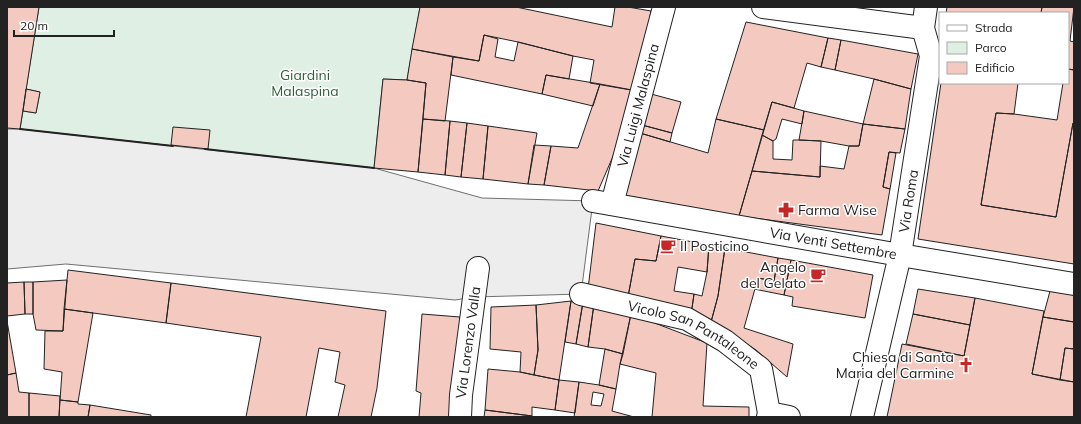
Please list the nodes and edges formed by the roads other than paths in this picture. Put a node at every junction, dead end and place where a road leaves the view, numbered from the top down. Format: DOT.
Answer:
graph roads {
  1 [pos="664,7"];
  2 [pos="763,7"];
  3 [pos="926,7"];
  4 [pos="923,28"];
  5 [pos="602,203"];
  6 [pos="900,255"];
  7 [pos="478,268"];
  8 [pos="1074,284"];
  9 [pos="581,294"];
  10 [pos="775,416"];
  11 [pos="460,417"];
  12 [pos="862,417"];
  1 -- 5 [label="street, Via Luigi Malaspina"];
  2 -- 4 [label="street"];
  3 -- 4 [label="street, Via Roma"];
  4 -- 6 [label="street, Via Roma"];
  5 -- 6 [label="street, Via Venti Settembre"];
  6 -- 8 [label="street, Via Venti Settembre"];
  6 -- 12 [label="street, Via Roma"];
  7 -- 11 [label="street, Via Lorenzo Valla"];
  9 -- 10 [label="street, Vicolo San Pantaleone"];
}
